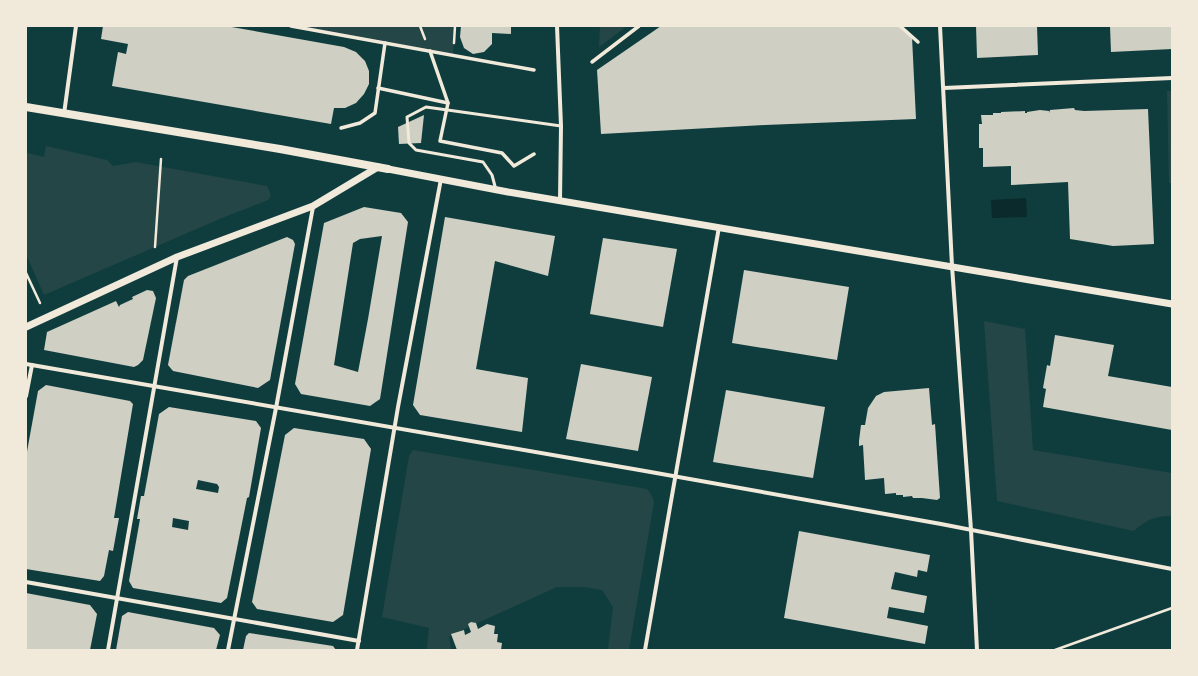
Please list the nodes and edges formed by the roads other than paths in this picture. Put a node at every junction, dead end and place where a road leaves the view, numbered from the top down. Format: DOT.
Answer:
graph roads {
  1 [pos="76,26"];
  2 [pos="291,26"];
  3 [pos="557,26"];
  4 [pos="639,26"];
  5 [pos="900,26"];
  6 [pos="940,26"];
  7 [pos="918,42"];
  8 [pos="385,43"];
  9 [pos="430,51"];
  10 [pos="592,62"];
  11 [pos="534,70"];
  12 [pos="1172,78"];
  13 [pos="378,88"];
  14 [pos="944,88"];
  15 [pos="448,103"];
  16 [pos="26,107"];
  17 [pos="446,110"];
  18 [pos="64,114"];
  19 [pos="561,126"];
  20 [pos="341,128"];
  21 [pos="534,154"];
  22 [pos="378,167"];
  23 [pos="388,169"];
  24 [pos="441,179"];
  25 [pos="496,190"];
  26 [pos="560,200"];
  27 [pos="313,206"];
  28 [pos="719,227"];
  29 [pos="177,257"];
  30 [pos="952,266"];
  31 [pos="1172,304"];
  32 [pos="26,327"];
  33 [pos="26,364"];
  34 [pos="32,365"];
  35 [pos="154,387"];
  36 [pos="26,396"];
  37 [pos="276,408"];
  38 [pos="395,428"];
  39 [pos="675,476"];
  40 [pos="971,530"];
  41 [pos="1172,569"];
  42 [pos="26,582"];
  43 [pos="117,598"];
  44 [pos="234,619"];
  45 [pos="359,641"];
  46 [pos="108,650"];
  47 [pos="228,650"];
  48 [pos="357,650"];
  49 [pos="645,650"];
  50 [pos="977,650"];
  1 -- 18 [label="street"];
  2 -- 8 [label="street"];
  3 -- 19 [label="street"];
  4 -- 10 [label="street"];
  5 -- 7 [label="street"];
  6 -- 14 [label="street"];
  8 -- 9 [label="street"];
  8 -- 13 [label="street"];
  9 -- 11 [label="street"];
  9 -- 15 [label="street"];
  12 -- 14 [label="street"];
  13 -- 15 [label="street"];
  13 -- 20 [label="street"];
  14 -- 30 [label="street"];
  15 -- 17 [label="street"];
  16 -- 18 [label="main road"];
  17 -- 19 [label="lane"];
  17 -- 21 [label="street"];
  17 -- 25 [label="lane"];
  18 -- 22 [label="main road"];
  19 -- 26 [label="street"];
  22 -- 23 [label="main road"];
  22 -- 27 [label="street"];
  23 -- 24 [label="street"];
  24 -- 25 [label="street"];
  24 -- 38 [label="street"];
  25 -- 26 [label="street"];
  26 -- 28 [label="street"];
  27 -- 29 [label="street"];
  27 -- 37 [label="street"];
  28 -- 30 [label="street"];
  28 -- 39 [label="street"];
  29 -- 32 [label="street"];
  29 -- 35 [label="street"];
  30 -- 31 [label="street"];
  30 -- 40 [label="street"];
  33 -- 34 [label="street"];
  34 -- 35 [label="street"];
  34 -- 36 [label="street"];
  35 -- 37 [label="street"];
  35 -- 43 [label="street"];
  37 -- 38 [label="street"];
  37 -- 44 [label="street"];
  38 -- 39 [label="street"];
  38 -- 45 [label="street"];
  39 -- 40 [label="street"];
  39 -- 49 [label="street"];
  40 -- 41 [label="street"];
  40 -- 50 [label="street"];
  42 -- 43 [label="street"];
  43 -- 44 [label="street"];
  43 -- 46 [label="street"];
  44 -- 45 [label="street"];
  44 -- 47 [label="street"];
  45 -- 48 [label="street"];
}
